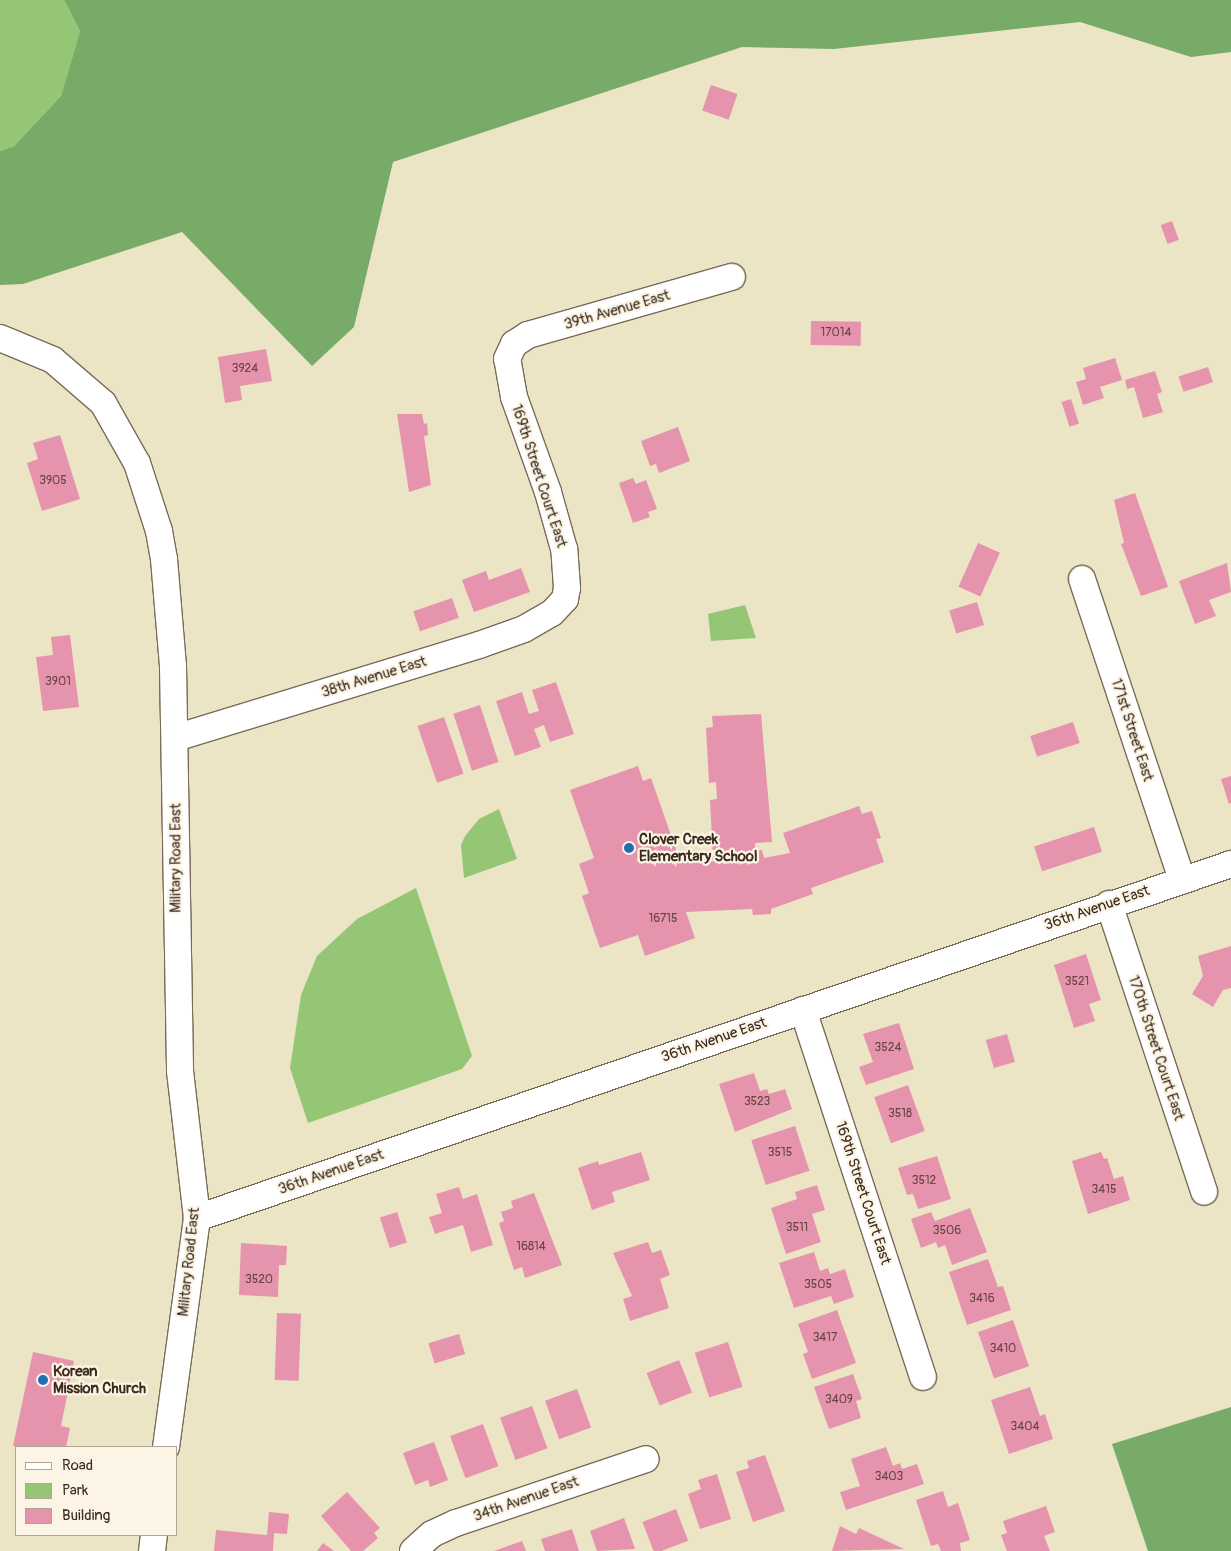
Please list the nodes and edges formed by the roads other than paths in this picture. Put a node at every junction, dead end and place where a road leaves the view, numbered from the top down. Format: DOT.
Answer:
graph roads {
  1 [pos="732,277"];
  2 [pos="0,338"];
  3 [pos="510,354"];
  4 [pos="1082,580"];
  5 [pos="565,599"];
  6 [pos="174,738"];
  7 [pos="1231,864"];
  8 [pos="1182,880"];
  9 [pos="1108,904"];
  10 [pos="803,1010"];
  11 [pos="1204,1192"];
  12 [pos="197,1218"];
  13 [pos="923,1377"];
  14 [pos="166,1446"];
  15 [pos="646,1459"];
  16 [pos="154,1536"];
  17 [pos="152,1551"];
  18 [pos="413,1551"];
  1 -- 3 [label="street, 39th Avenue East"];
  2 -- 6 [label="street, Military Road East"];
  3 -- 5 [label="street, 169th Street Court East"];
  4 -- 8 [label="street, 171st Street East"];
  5 -- 6 [label="street, 38th Avenue East"];
  6 -- 12 [label="street, Military Road East"];
  7 -- 8 [label="street, 36th Avenue East"];
  8 -- 9 [label="street, 36th Avenue East"];
  9 -- 10 [label="street, 36th Avenue East"];
  9 -- 11 [label="street, 170th Street Court East"];
  10 -- 12 [label="street, 36th Avenue East"];
  10 -- 13 [label="street, 169th Street Court East"];
  12 -- 14 [label="street, Military Road East"];
  15 -- 18 [label="street, 34th Avenue East"];
  16 -- 17 [label="street"];
}
